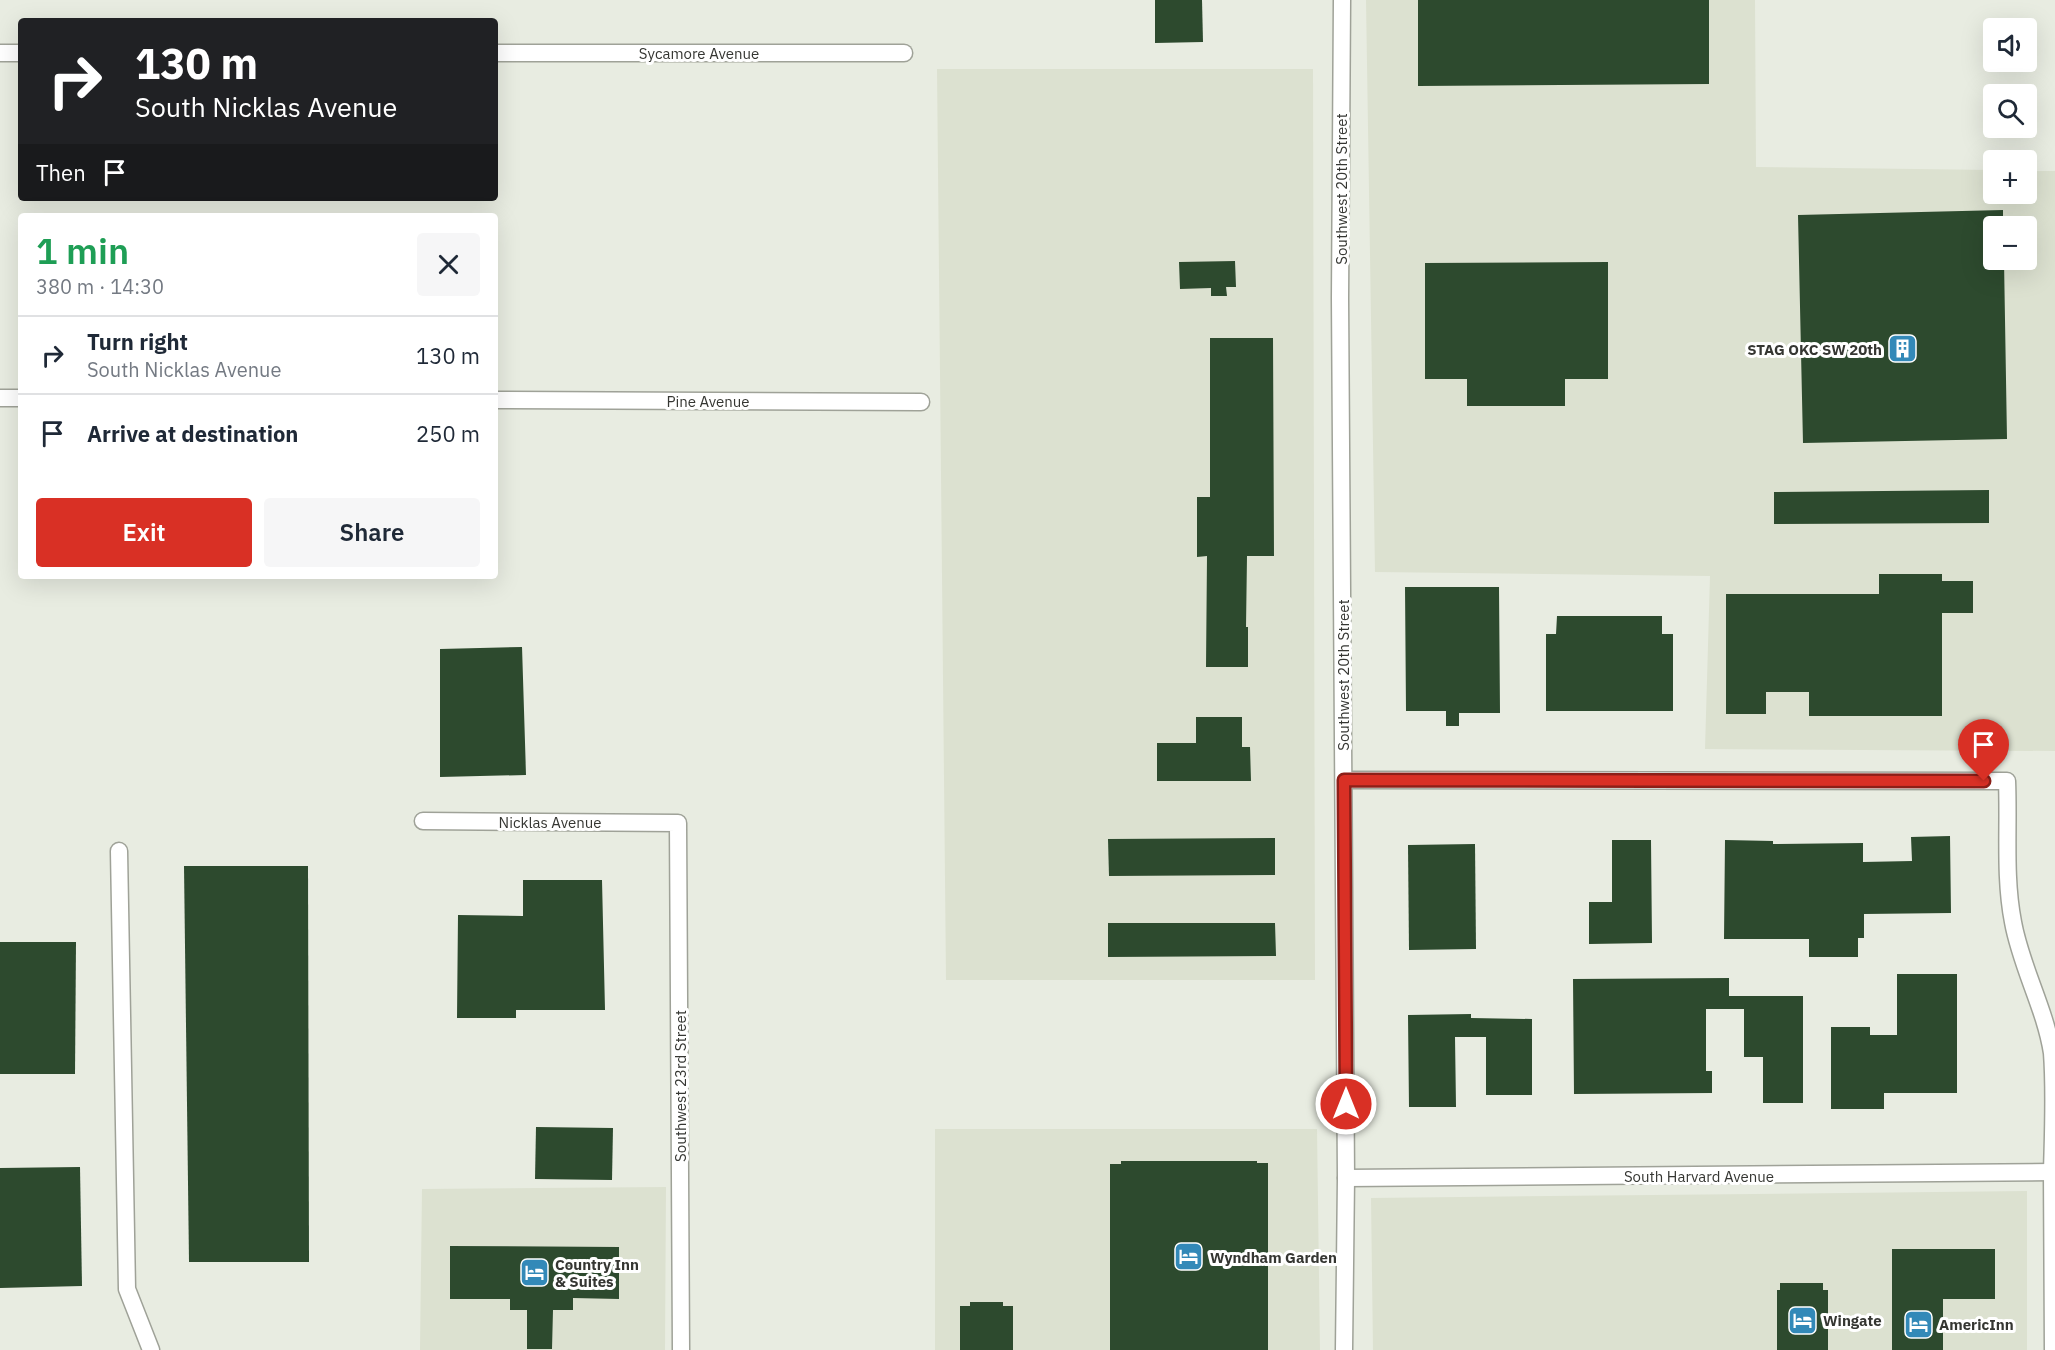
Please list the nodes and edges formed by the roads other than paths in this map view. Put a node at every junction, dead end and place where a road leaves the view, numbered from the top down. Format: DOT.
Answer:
graph roads {
  1 [pos="1342,0"];
  2 [pos="0,53"];
  3 [pos="18,53"];
  4 [pos="498,53"];
  5 [pos="904,53"];
  6 [pos="0,398"];
  7 [pos="18,398"];
  8 [pos="498,400"];
  9 [pos="921,402"];
  10 [pos="1344,780"];
  11 [pos="423,820"];
  12 [pos="678,823"];
  13 [pos="120,851"];
  14 [pos="2052,1172"];
  15 [pos="1346,1178"];
  16 [pos="151,1350"];
  17 [pos="681,1350"];
  18 [pos="1344,1350"];
  19 [pos="2054,1350"];
  1 -- 10 [label="street, Southwest 20th Street"];
  2 -- 3 [label="street"];
  4 -- 5 [label="street, Sycamore Avenue"];
  6 -- 7 [label="street"];
  8 -- 9 [label="street, Pine Avenue"];
  10 -- 14 [label="street"];
  10 -- 15 [label="street, Southwest 20th Street"];
  11 -- 12 [label="street, Nicklas Avenue"];
  12 -- 17 [label="street, Southwest 23rd Street"];
  13 -- 16 [label="street"];
  14 -- 15 [label="street, South Harvard Avenue"];
  14 -- 19 [label="street"];
  15 -- 18 [label="street, Southwest 20th Street"];
}
